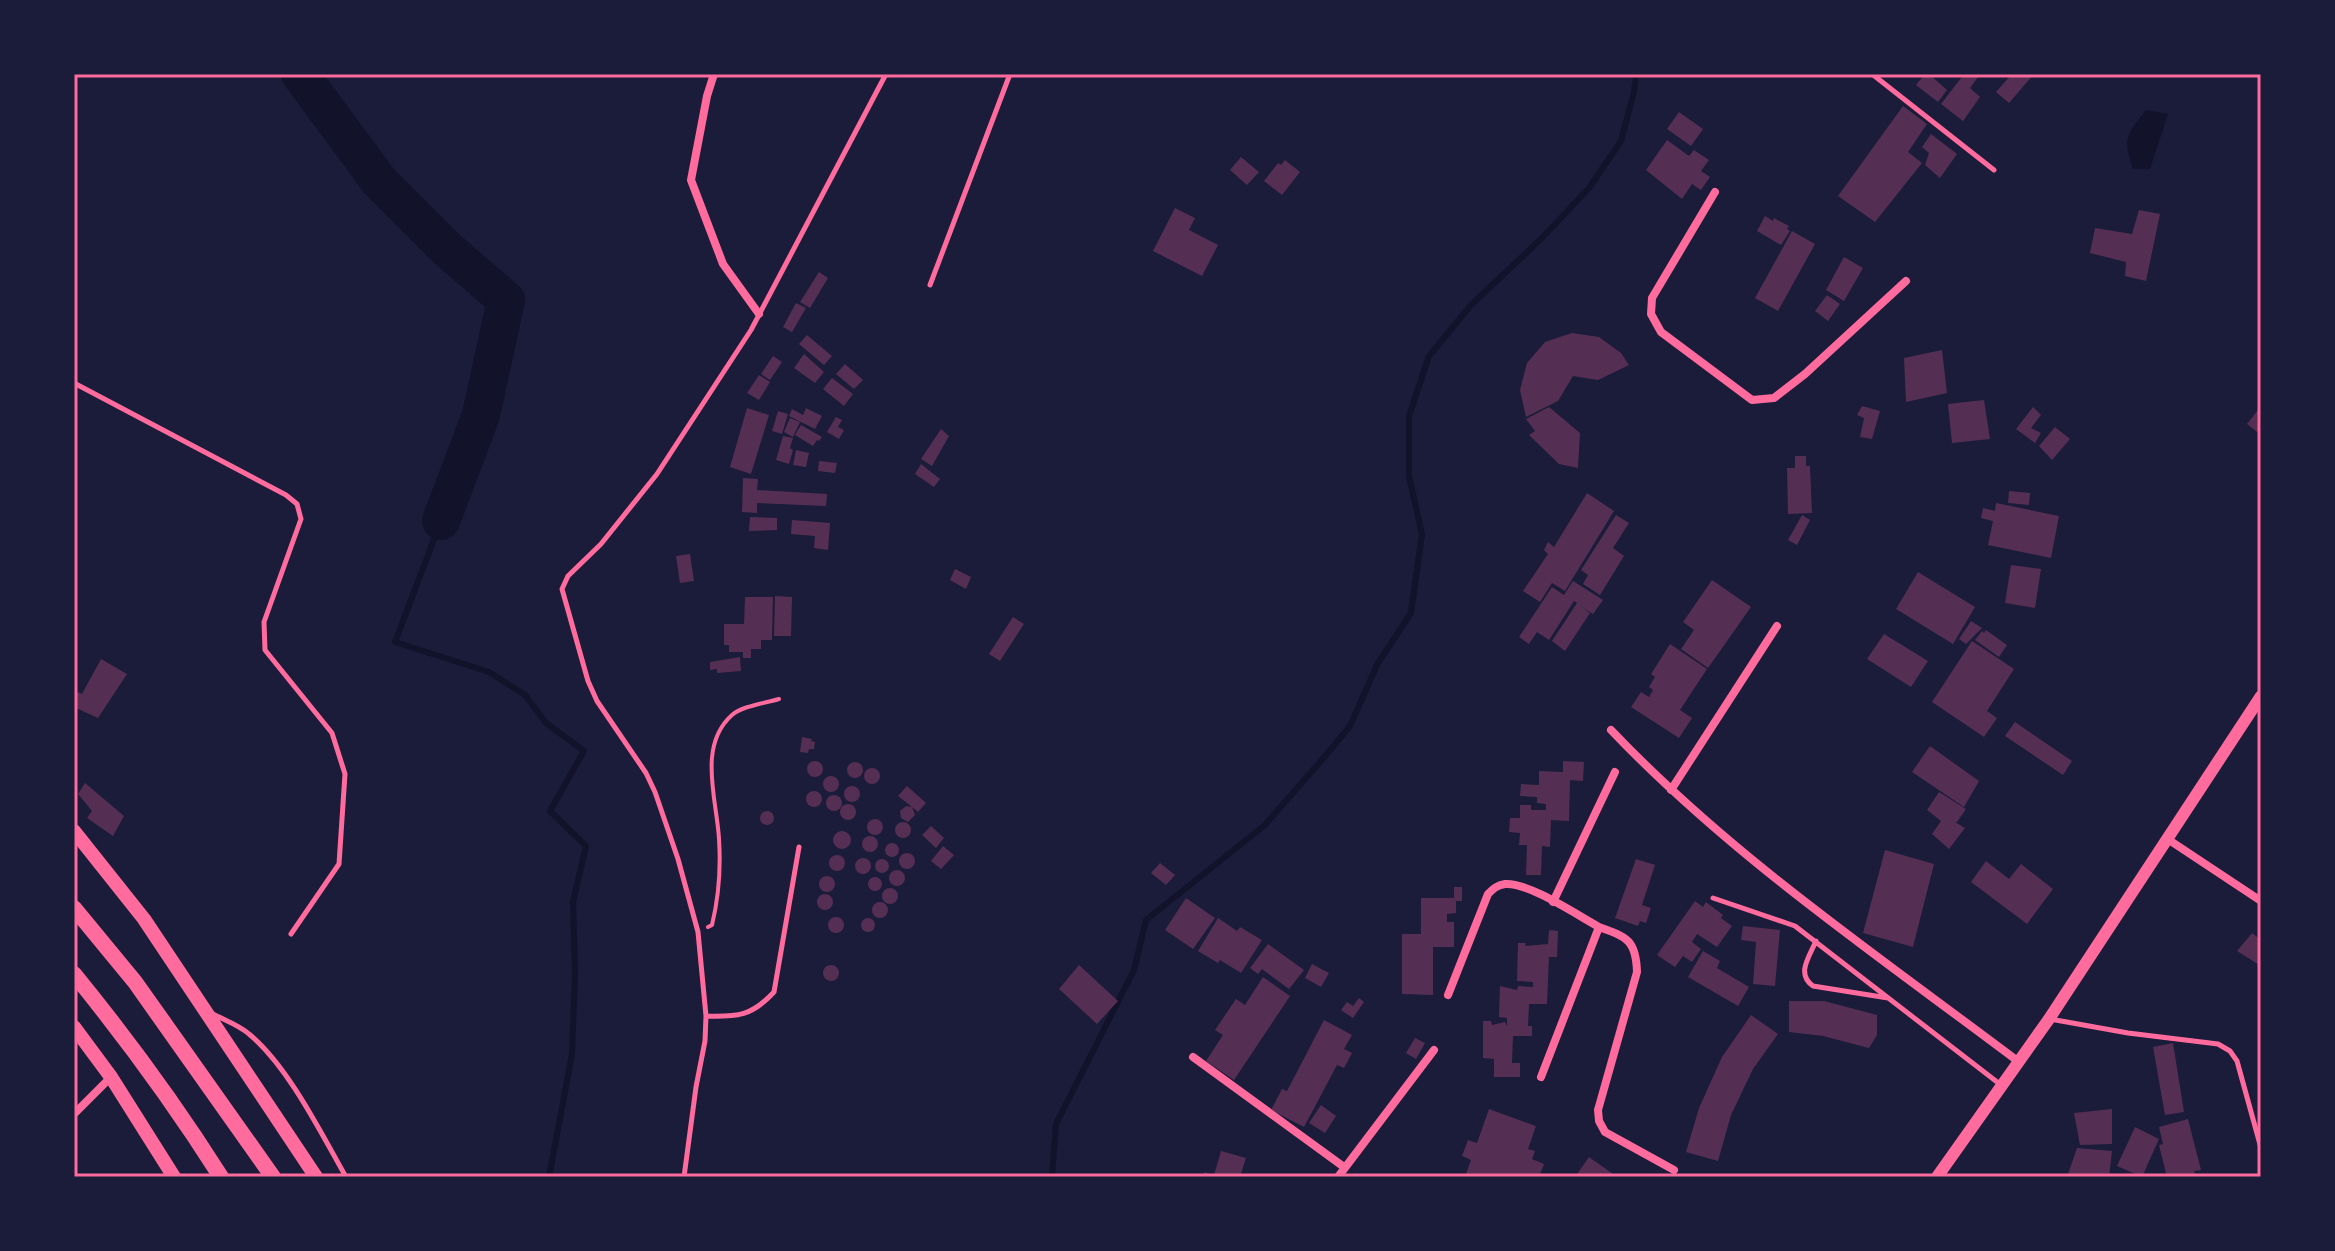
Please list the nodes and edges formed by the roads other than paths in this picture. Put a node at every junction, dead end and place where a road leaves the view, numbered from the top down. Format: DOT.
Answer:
graph roads {
  1 [pos="714,74"];
  2 [pos="886,74"];
  3 [pos="1010,74"];
  4 [pos="1872,74"];
  5 [pos="1994,170"];
  6 [pos="1715,192"];
  7 [pos="1906,281"];
  8 [pos="930,285"];
  9 [pos="759,314"];
  10 [pos="74,383"];
  11 [pos="1777,626"];
  12 [pos="2261,696"];
  13 [pos="1611,730"];
  14 [pos="1615,772"];
  15 [pos="1671,790"];
  16 [pos="74,831"];
  17 [pos="2169,840"];
  18 [pos="799,847"];
  19 [pos="1713,898"];
  20 [pos="2261,901"];
  21 [pos="1553,902"];
  22 [pos="74,908"];
  23 [pos="1599,927"];
  24 [pos="291,934"];
  25 [pos="1816,941"];
  26 [pos="74,974"];
  27 [pos="1448,995"];
  28 [pos="1890,998"];
  29 [pos="207,1011"];
  30 [pos="706,1016"];
  31 [pos="2049,1019"];
  32 [pos="74,1027"];
  33 [pos="1434,1050"];
  34 [pos="1193,1057"];
  35 [pos="2019,1062"];
  36 [pos="111,1077"];
  37 [pos="1541,1077"];
  38 [pos="2002,1086"];
  39 [pos="74,1114"];
  40 [pos="2261,1148"];
  41 [pos="1344,1167"];
  42 [pos="1674,1170"];
  43 [pos="174,1177"];
  44 [pos="221,1177"];
  45 [pos="273,1177"];
  46 [pos="316,1177"];
  47 [pos="346,1177"];
  48 [pos="684,1177"];
  49 [pos="1338,1177"];
  50 [pos="1937,1177"];
  1 -- 9 [label="street"];
  2 -- 9 [label="lane"];
  3 -- 8 [label="lane"];
  4 -- 5 [label="lane"];
  6 -- 7 [label="street"];
  9 -- 30 [label="lane"];
  10 -- 24 [label="lane"];
  11 -- 15 [label="street"];
  12 -- 17 [label="main road"];
  13 -- 15 [label="street"];
  14 -- 21 [label="street"];
  15 -- 35 [label="street"];
  16 -- 29 [label="main road"];
  17 -- 20 [label="street"];
  17 -- 31 [label="main road"];
  18 -- 30 [label="lane"];
  19 -- 25 [label="lane"];
  21 -- 23 [label="street"];
  21 -- 27 [label="street"];
  22 -- 45 [label="highway"];
  23 -- 37 [label="street"];
  23 -- 42 [label="street"];
  25 -- 28 [label="lane"];
  25 -- 28 [label="lane"];
  26 -- 44 [label="highway"];
  28 -- 38 [label="lane"];
  29 -- 46 [label="main road"];
  29 -- 47 [label="lane"];
  30 -- 48 [label="lane"];
  31 -- 35 [label="main road"];
  31 -- 40 [label="lane"];
  32 -- 36 [label="main road"];
  33 -- 41 [label="street"];
  34 -- 41 [label="street"];
  35 -- 38 [label="main road"];
  36 -- 39 [label="street"];
  36 -- 43 [label="main road"];
  38 -- 50 [label="main road"];
  41 -- 49 [label="street"];
}
